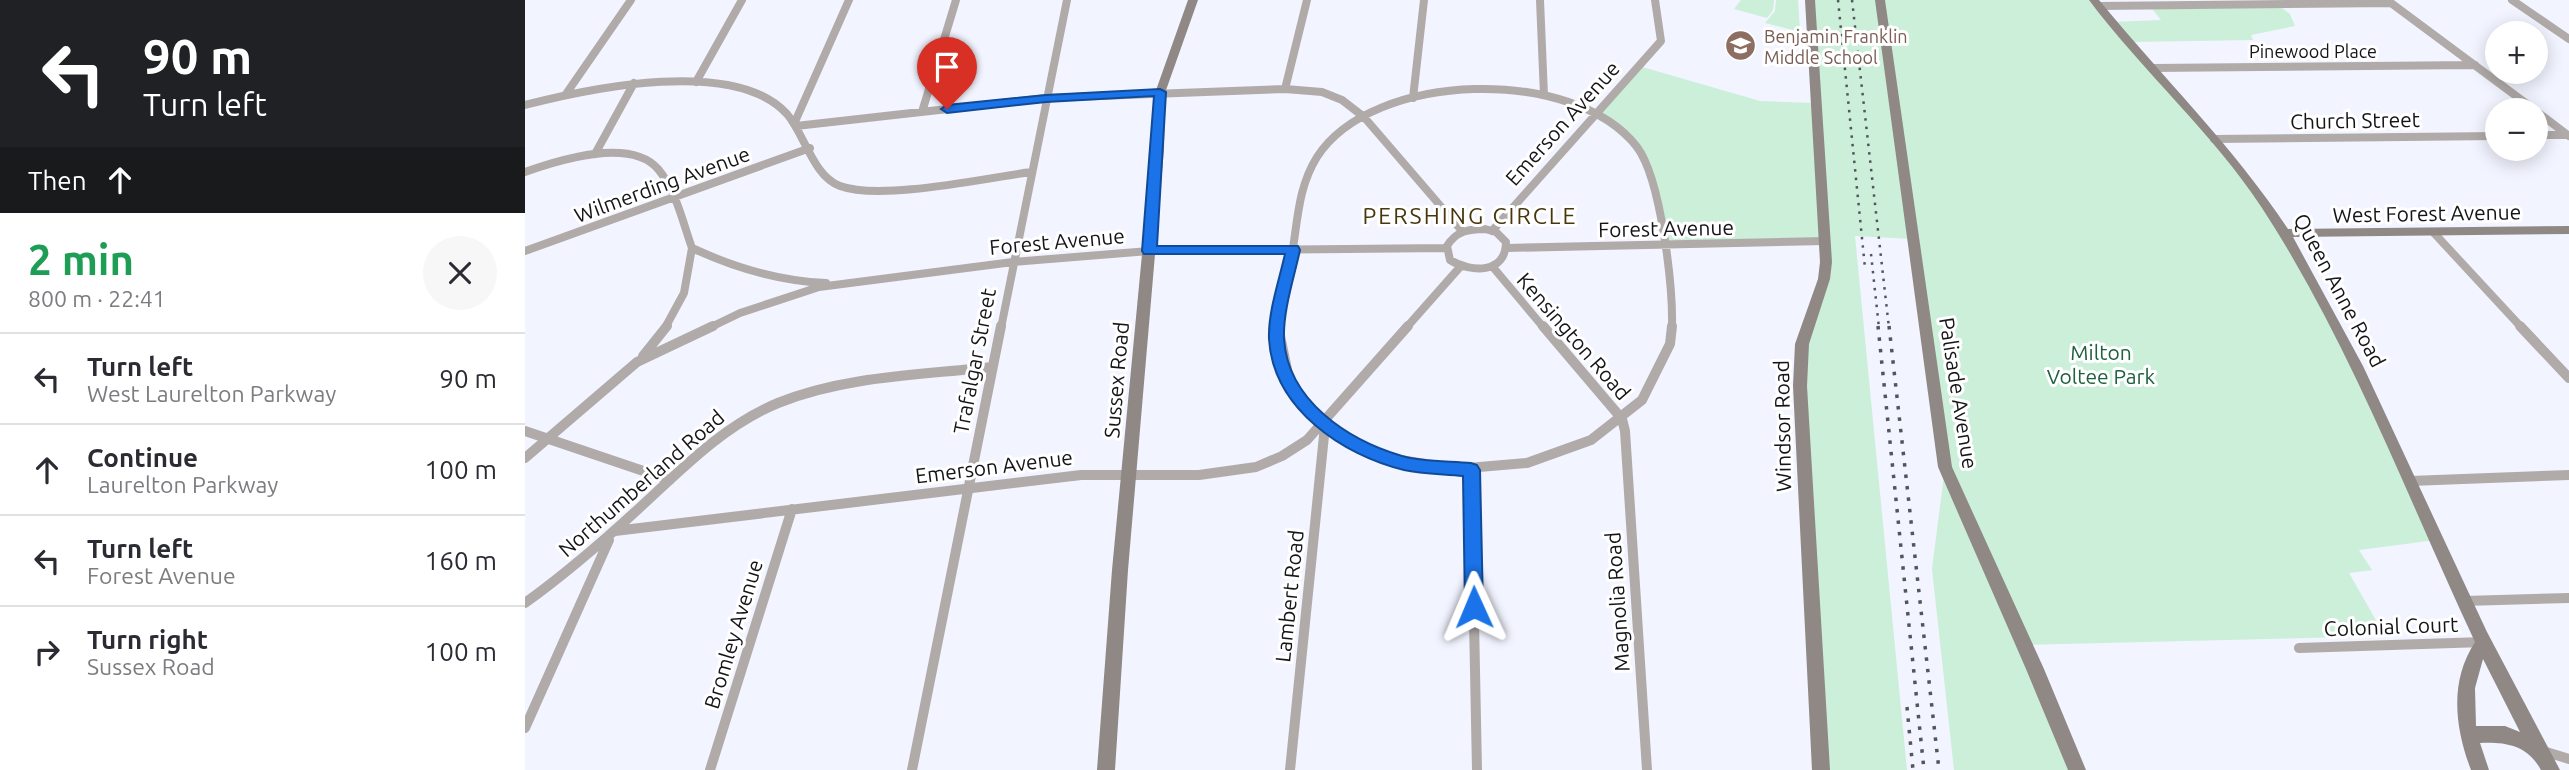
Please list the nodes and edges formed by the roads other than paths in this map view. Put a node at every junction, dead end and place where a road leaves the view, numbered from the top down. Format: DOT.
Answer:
graph roads {
  1 [pos="631,0"];
  2 [pos="741,0"];
  3 [pos="849,0"];
  4 [pos="956,0"];
  5 [pos="1067,0"];
  6 [pos="1193,0"];
  7 [pos="1307,0"];
  8 [pos="1424,0"];
  9 [pos="1540,0"];
  10 [pos="1654,0"];
  11 [pos="1810,0"];
  12 [pos="1880,0"];
  13 [pos="2512,0"];
  14 [pos="2389,1"];
  15 [pos="2097,3"];
  16 [pos="2569,39"];
  17 [pos="2475,65"];
  18 [pos="2152,68"];
  19 [pos="696,82"];
  20 [pos="634,83"];
  21 [pos="1285,89"];
  22 [pos="1160,92"];
  23 [pos="566,94"];
  24 [pos="1544,95"];
  25 [pos="1046,98"];
  26 [pos="1413,98"];
  27 [pos="2518,98"];
  28 [pos="525,105"];
  29 [pos="922,112"];
  30 [pos="1596,114"];
  31 [pos="1364,117"];
  32 [pos="2548,120"];
  33 [pos="795,125"];
  34 [pos="2548,135"];
  35 [pos="2569,135"];
  36 [pos="2485,136"];
  37 [pos="2214,139"];
  38 [pos="810,148"];
  39 [pos="595,154"];
  40 [pos="525,172"];
  41 [pos="1031,172"];
  42 [pos="673,198"];
  43 [pos="2569,230"];
  44 [pos="1492,231"];
  45 [pos="1462,232"];
  46 [pos="2285,233"];
  47 [pos="2434,233"];
  48 [pos="1825,241"];
  49 [pos="1663,246"];
  50 [pos="692,248"];
  51 [pos="1446,248"];
  52 [pos="1507,248"];
  53 [pos="1293,250"];
  54 [pos="1149,251"];
  55 [pos="526,253"];
  56 [pos="1013,262"];
  57 [pos="1492,266"];
  58 [pos="1460,267"];
  59 [pos="840,283"];
  60 [pos="638,362"];
  61 [pos="992,367"];
  62 [pos="2569,378"];
  63 [pos="1323,424"];
  64 [pos="1624,425"];
  65 [pos="525,431"];
  66 [pos="548,439"];
  67 [pos="525,458"];
  68 [pos="1471,470"];
  69 [pos="1129,472"];
  70 [pos="2569,475"];
  71 [pos="670,480"];
  72 [pos="2410,481"];
  73 [pos="968,489"];
  74 [pos="792,509"];
  75 [pos="613,533"];
  76 [pos="2569,597"];
  77 [pos="2464,601"];
  78 [pos="525,603"];
  79 [pos="2484,642"];
  80 [pos="2299,648"];
  81 [pos="525,728"];
  82 [pos="2468,735"];
  83 [pos="2539,750"];
  84 [pos="2569,759"];
  85 [pos="710,770"];
  86 [pos="912,770"];
  87 [pos="1106,770"];
  88 [pos="1290,770"];
  89 [pos="1478,770"];
  90 [pos="1647,770"];
  91 [pos="1821,770"];
  92 [pos="2077,770"];
  93 [pos="2480,770"];
  94 [pos="2551,770"];
  1 -- 23 [label="street"];
  2 -- 19 [label="street"];
  3 -- 33 [label="street"];
  4 -- 29 [label="street"];
  5 -- 25 [label="street, Trafalgar Street"];
  6 -- 22 [label="street, Sussex Road"];
  7 -- 21 [label="street"];
  8 -- 26 [label="street"];
  9 -- 24 [label="street"];
  10 -- 30 [label="street, Emerson Avenue"];
  11 -- 48 [label="street, Windsor Road"];
  12 -- 92 [label="street, Palisade Avenue"];
  13 -- 16 [label="street"];
  14 -- 15 [label="street"];
  14 -- 17 [label="street"];
  15 -- 18 [label="street, Queen Anne Road"];
  17 -- 18 [label="street, Pinewood Place"];
  17 -- 27 [label="street"];
  18 -- 37 [label="street, Queen Anne Road"];
  19 -- 20 [label="street"];
  19 -- 33 [label="street"];
  20 -- 23 [label="street"];
  20 -- 39 [label="street"];
  21 -- 22 [label="street"];
  21 -- 31 [label="street"];
  22 -- 25 [label="street"];
  22 -- 54 [label="street, Sussex Road"];
  23 -- 28 [label="street"];
  24 -- 26 [label="street"];
  24 -- 30 [label="street"];
  25 -- 29 [label="street"];
  25 -- 41 [label="street, Trafalgar Street"];
  26 -- 31 [label="street"];
  29 -- 33 [label="street"];
  30 -- 44 [label="street, Emerson Avenue"];
  30 -- 49 [label="street"];
  31 -- 45 [label="street"];
  31 -- 53 [label="street"];
  32 -- 35 [label="street"];
  33 -- 38 [label="street"];
  34 -- 35 [label="street"];
  36 -- 37 [label="street, Church Street"];
  37 -- 46 [label="street, Queen Anne Road"];
  38 -- 41 [label="street"];
  38 -- 42 [label="street, Wilmerding Avenue"];
  39 -- 40 [label="street"];
  39 -- 42 [label="street"];
  41 -- 56 [label="street, Trafalgar Street"];
  42 -- 50 [label="street"];
  42 -- 55 [label="street, Wilmerding Avenue"];
  43 -- 47 [label="street, West Forest Avenue"];
  44 -- 45 [label="street"];
  44 -- 52 [label="street"];
  45 -- 51 [label="street"];
  46 -- 47 [label="street, West Forest Avenue"];
  46 -- 72 [label="street, Queen Anne Road"];
  47 -- 62 [label="street"];
  48 -- 49 [label="street, Forest Avenue"];
  48 -- 91 [label="street, Windsor Road"];
  49 -- 52 [label="street, Forest Avenue"];
  49 -- 64 [label="street"];
  50 -- 59 [label="street"];
  50 -- 60 [label="street"];
  51 -- 53 [label="street, Forest Avenue"];
  51 -- 58 [label="street"];
  52 -- 57 [label="street"];
  53 -- 54 [label="street, Forest Avenue"];
  53 -- 63 [label="street"];
  54 -- 56 [label="street, Forest Avenue"];
  54 -- 69 [label="street, Sussex Road"];
  56 -- 59 [label="street, Forest Avenue"];
  56 -- 61 [label="street, Trafalgar Street"];
  57 -- 58 [label="street"];
  57 -- 64 [label="street, Kensington Road"];
  58 -- 63 [label="street, Emerson Avenue"];
  59 -- 60 [label="street"];
  60 -- 66 [label="street"];
  61 -- 71 [label="street, Northumberland Road"];
  61 -- 73 [label="street, Trafalgar Street"];
  63 -- 68 [label="street"];
  63 -- 69 [label="street, Emerson Avenue"];
  63 -- 88 [label="street, Lambert Road"];
  64 -- 68 [label="street"];
  64 -- 90 [label="street, Magnolia Road"];
  65 -- 66 [label="street"];
  66 -- 67 [label="street"];
  66 -- 71 [label="street"];
  68 -- 89 [label="street"];
  69 -- 73 [label="street, Emerson Avenue"];
  69 -- 87 [label="street, Sussex Road"];
  70 -- 72 [label="street"];
  71 -- 75 [label="street, Northumberland Road"];
  72 -- 77 [label="street, Queen Anne Road"];
  73 -- 74 [label="street, Emerson Avenue"];
  73 -- 86 [label="street, Trafalgar Street"];
  74 -- 75 [label="street, Emerson Avenue"];
  74 -- 85 [label="street, Bromley Avenue"];
  75 -- 78 [label="street, Northumberland Road"];
  75 -- 81 [label="street"];
  76 -- 77 [label="street, Colonial Court"];
  77 -- 79 [label="street, Queen Anne Road"];
  79 -- 80 [label="street, Colonial Court"];
  79 -- 82 [label="street"];
  79 -- 83 [label="street, Queen Anne Road"];
  82 -- 83 [label="street"];
  82 -- 93 [label="street"];
  83 -- 84 [label="street"];
  83 -- 94 [label="street, Queen Anne Road"];
}
